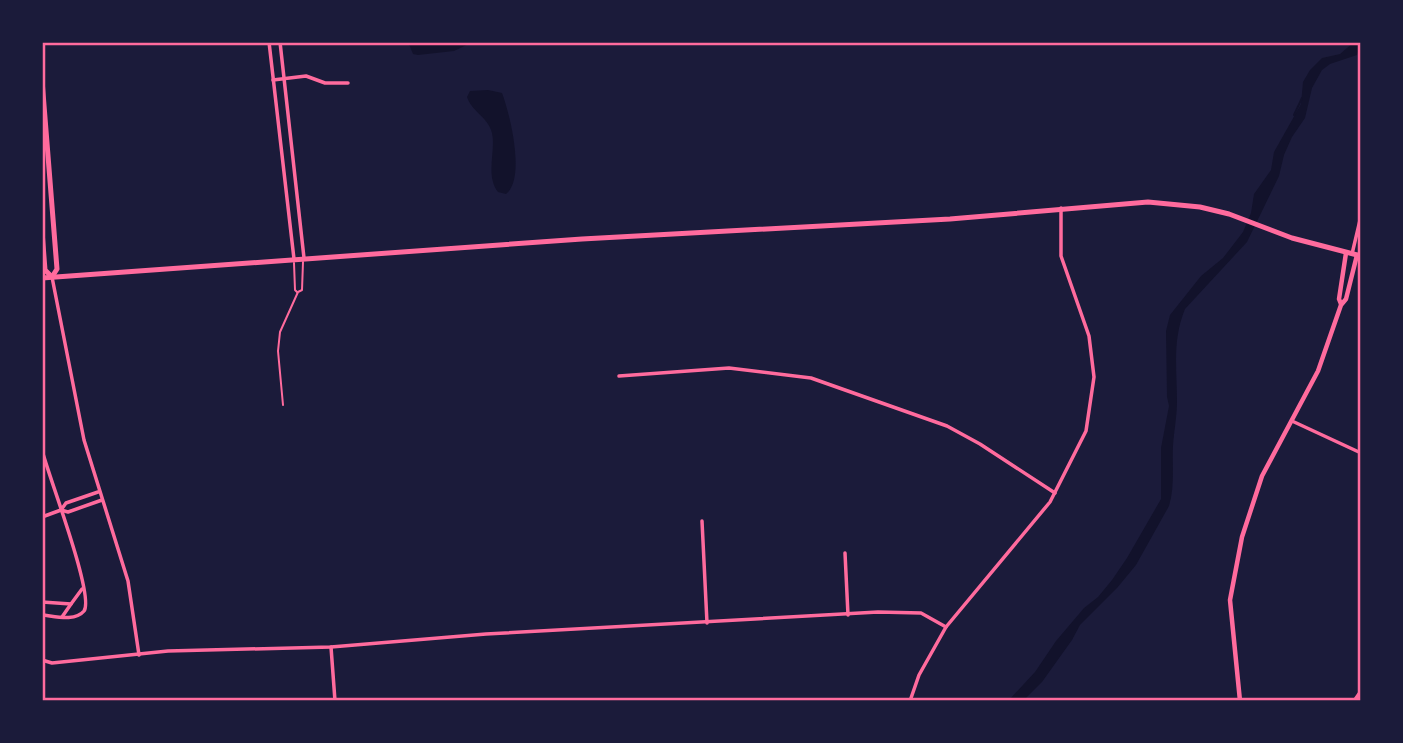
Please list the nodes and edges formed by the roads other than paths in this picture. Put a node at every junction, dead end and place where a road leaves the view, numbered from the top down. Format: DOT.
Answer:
graph roads {
  1 [pos="269,42"];
  2 [pos="280,42"];
  3 [pos="284,78"];
  4 [pos="42,80"];
  5 [pos="274,80"];
  6 [pos="348,83"];
  7 [pos="44,118"];
  8 [pos="1061,208"];
  9 [pos="1361,216"];
  10 [pos="42,231"];
  11 [pos="1354,255"];
  12 [pos="304,258"];
  13 [pos="294,259"];
  14 [pos="52,277"];
  15 [pos="42,278"];
  16 [pos="298,292"];
  17 [pos="1341,305"];
  18 [pos="619,376"];
  19 [pos="283,405"];
  20 [pos="1292,421"];
  21 [pos="42,450"];
  22 [pos="1361,453"];
  23 [pos="99,492"];
  24 [pos="1055,493"];
  25 [pos="102,500"];
  26 [pos="61,510"];
  27 [pos="42,517"];
  28 [pos="702,521"];
  29 [pos="845,553"];
  30 [pos="83,587"];
  31 [pos="42,602"];
  32 [pos="71,604"];
  33 [pos="42,615"];
  34 [pos="848,615"];
  35 [pos="62,617"];
  36 [pos="707,623"];
  37 [pos="946,628"];
  38 [pos="331,647"];
  39 [pos="139,655"];
  40 [pos="42,660"];
  41 [pos="1361,691"];
  42 [pos="335,701"];
  43 [pos="909,701"];
  44 [pos="1240,701"];
  45 [pos="1354,701"];
  1 -- 5 [label="street"];
  2 -- 3 [label="street"];
  3 -- 5 [label="street"];
  3 -- 6 [label="street"];
  3 -- 12 [label="street"];
  4 -- 7 [label="main road"];
  5 -- 13 [label="street"];
  7 -- 14 [label="main road"];
  8 -- 11 [label="main road"];
  8 -- 12 [label="main road"];
  8 -- 24 [label="street"];
  9 -- 11 [label="street"];
  10 -- 14 [label="main road"];
  11 -- 17 [label="street"];
  11 -- 17 [label="street"];
  12 -- 13 [label="main road"];
  12 -- 16 [label="lane"];
  13 -- 14 [label="main road"];
  13 -- 16 [label="lane"];
  14 -- 15 [label="main road"];
  14 -- 23 [label="street"];
  16 -- 19 [label="lane"];
  17 -- 20 [label="street"];
  18 -- 24 [label="street"];
  20 -- 22 [label="street"];
  20 -- 44 [label="street"];
  21 -- 26 [label="street"];
  23 -- 25 [label="street"];
  23 -- 26 [label="street"];
  24 -- 37 [label="street"];
  25 -- 26 [label="street"];
  25 -- 39 [label="street"];
  26 -- 27 [label="street"];
  26 -- 30 [label="street"];
  28 -- 36 [label="street"];
  29 -- 34 [label="street"];
  30 -- 32 [label="street"];
  30 -- 35 [label="street"];
  31 -- 32 [label="street"];
  32 -- 35 [label="street"];
  33 -- 35 [label="street"];
  34 -- 36 [label="street"];
  34 -- 37 [label="street"];
  36 -- 38 [label="street"];
  37 -- 43 [label="street"];
  38 -- 39 [label="street"];
  38 -- 42 [label="street"];
  39 -- 40 [label="street"];
  41 -- 45 [label="street"];
}
